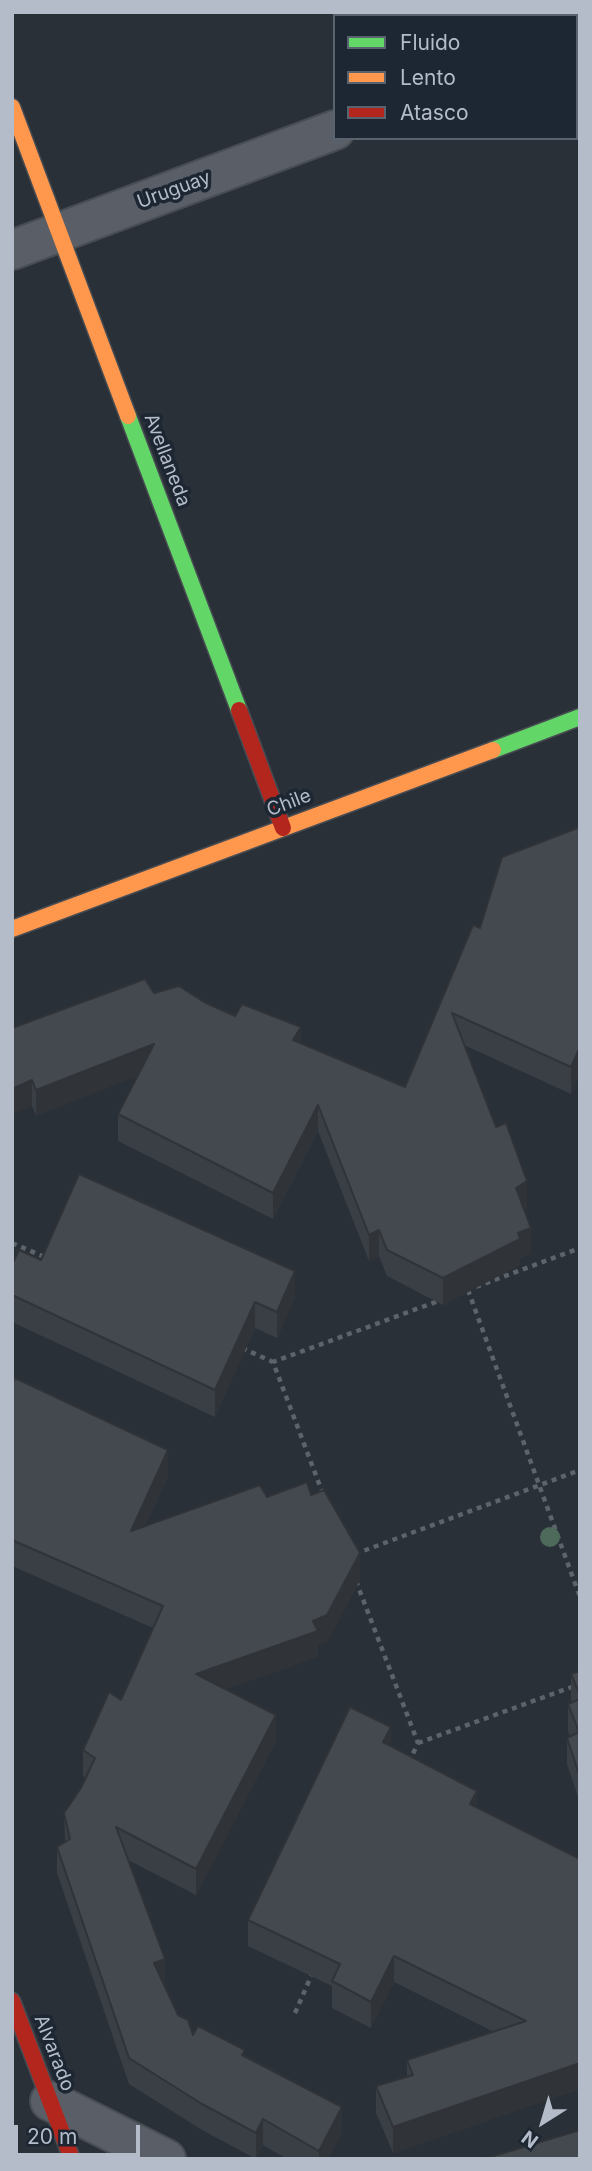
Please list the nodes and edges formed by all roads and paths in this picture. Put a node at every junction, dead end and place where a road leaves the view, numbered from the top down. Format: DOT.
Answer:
graph roads {
  1 [pos="12,107"];
  2 [pos="333,131"];
  3 [pos="59,232"];
  4 [pos="12,250"];
  5 [pos="580,717"];
  6 [pos="283,828"];
  7 [pos="12,929"];
  8 [pos="12,1243"];
  9 [pos="580,1248"];
  10 [pos="50,1260"];
  11 [pos="468,1290"];
  12 [pos="456,1295"];
  13 [pos="442,1299"];
  14 [pos="236,1345"];
  15 [pos="273,1362"];
  16 [pos="580,1470"];
  17 [pos="539,1486"];
  18 [pos="328,1505"];
  19 [pos="347,1557"];
  20 [pos="352,1570"];
  21 [pos="580,1597"];
  22 [pos="580,1684"];
  23 [pos="418,1743"];
  24 [pos="407,1768"];
  25 [pos="317,1964"];
  26 [pos="12,2001"];
  27 [pos="295,2013"];
  28 [pos="50,2101"];
  29 [pos="72,2159"];
  30 [pos="166,2159"];
  1 -- 3 [label="street, Avellaneda"];
  2 -- 3 [label="street, Uruguay"];
  3 -- 4 [label="street, Uruguay"];
  3 -- 6 [label="street, Avellaneda"];
  5 -- 6 [label="street, Chile"];
  6 -- 7 [label="street, Chile"];
  8 -- 10 [label="path"];
  9 -- 11 [label="path"];
  11 -- 12 [label="path"];
  11 -- 17 [label="path"];
  13 -- 15 [label="path"];
  14 -- 15 [label="path"];
  15 -- 18 [label="path"];
  16 -- 17 [label="path"];
  17 -- 19 [label="path"];
  17 -- 21 [label="path"];
  20 -- 23 [label="path"];
  22 -- 23 [label="path"];
  23 -- 24 [label="path"];
  25 -- 27 [label="path"];
  26 -- 28 [label="street, Alvarado"];
  28 -- 29 [label="street, Alvarado"];
  28 -- 30 [label="street"];
}
